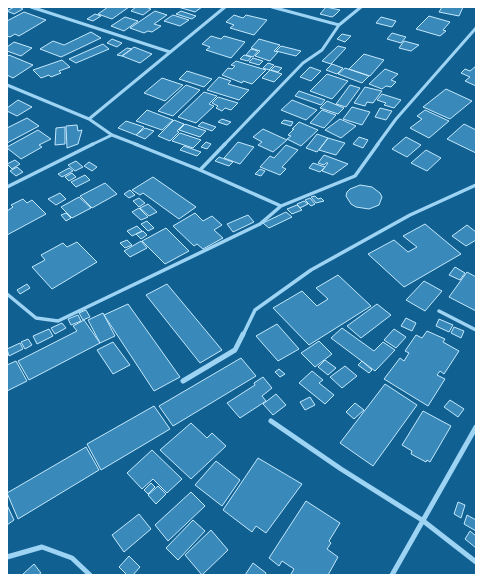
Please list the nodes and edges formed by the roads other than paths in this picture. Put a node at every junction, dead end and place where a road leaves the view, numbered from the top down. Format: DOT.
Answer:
graph roads {
  1 [pos="31,7"];
  2 [pos="225,7"];
  3 [pos="272,7"];
  4 [pos="361,7"];
  5 [pos="339,25"];
  6 [pos="476,28"];
  7 [pos="170,52"];
  8 [pos="7,85"];
  9 [pos="89,119"];
  10 [pos="112,135"];
  11 [pos="200,170"];
  12 [pos="476,185"];
  13 [pos="7,187"];
  14 [pos="281,206"];
  15 [pos="7,294"];
  16 [pos="439,311"];
  17 [pos="476,330"];
  18 [pos="183,381"];
  19 [pos="271,421"];
  20 [pos="476,427"];
  21 [pos="422,520"];
  22 [pos="7,557"];
  23 [pos="476,562"];
  24 [pos="90,575"];
  25 [pos="392,575"];
  1 -- 7 [label="street"];
  2 -- 7 [label="street"];
  3 -- 5 [label="street"];
  4 -- 5 [label="street"];
  5 -- 11 [label="street"];
  6 -- 14 [label="street"];
  7 -- 9 [label="street"];
  8 -- 9 [label="street"];
  9 -- 10 [label="street"];
  10 -- 11 [label="street"];
  10 -- 13 [label="street"];
  11 -- 14 [label="street"];
  12 -- 18 [label="street"];
  14 -- 15 [label="street"];
  16 -- 17 [label="street"];
  19 -- 21 [label="street"];
  20 -- 21 [label="street"];
  21 -- 23 [label="street"];
  21 -- 25 [label="street"];
  22 -- 24 [label="street"];
}
